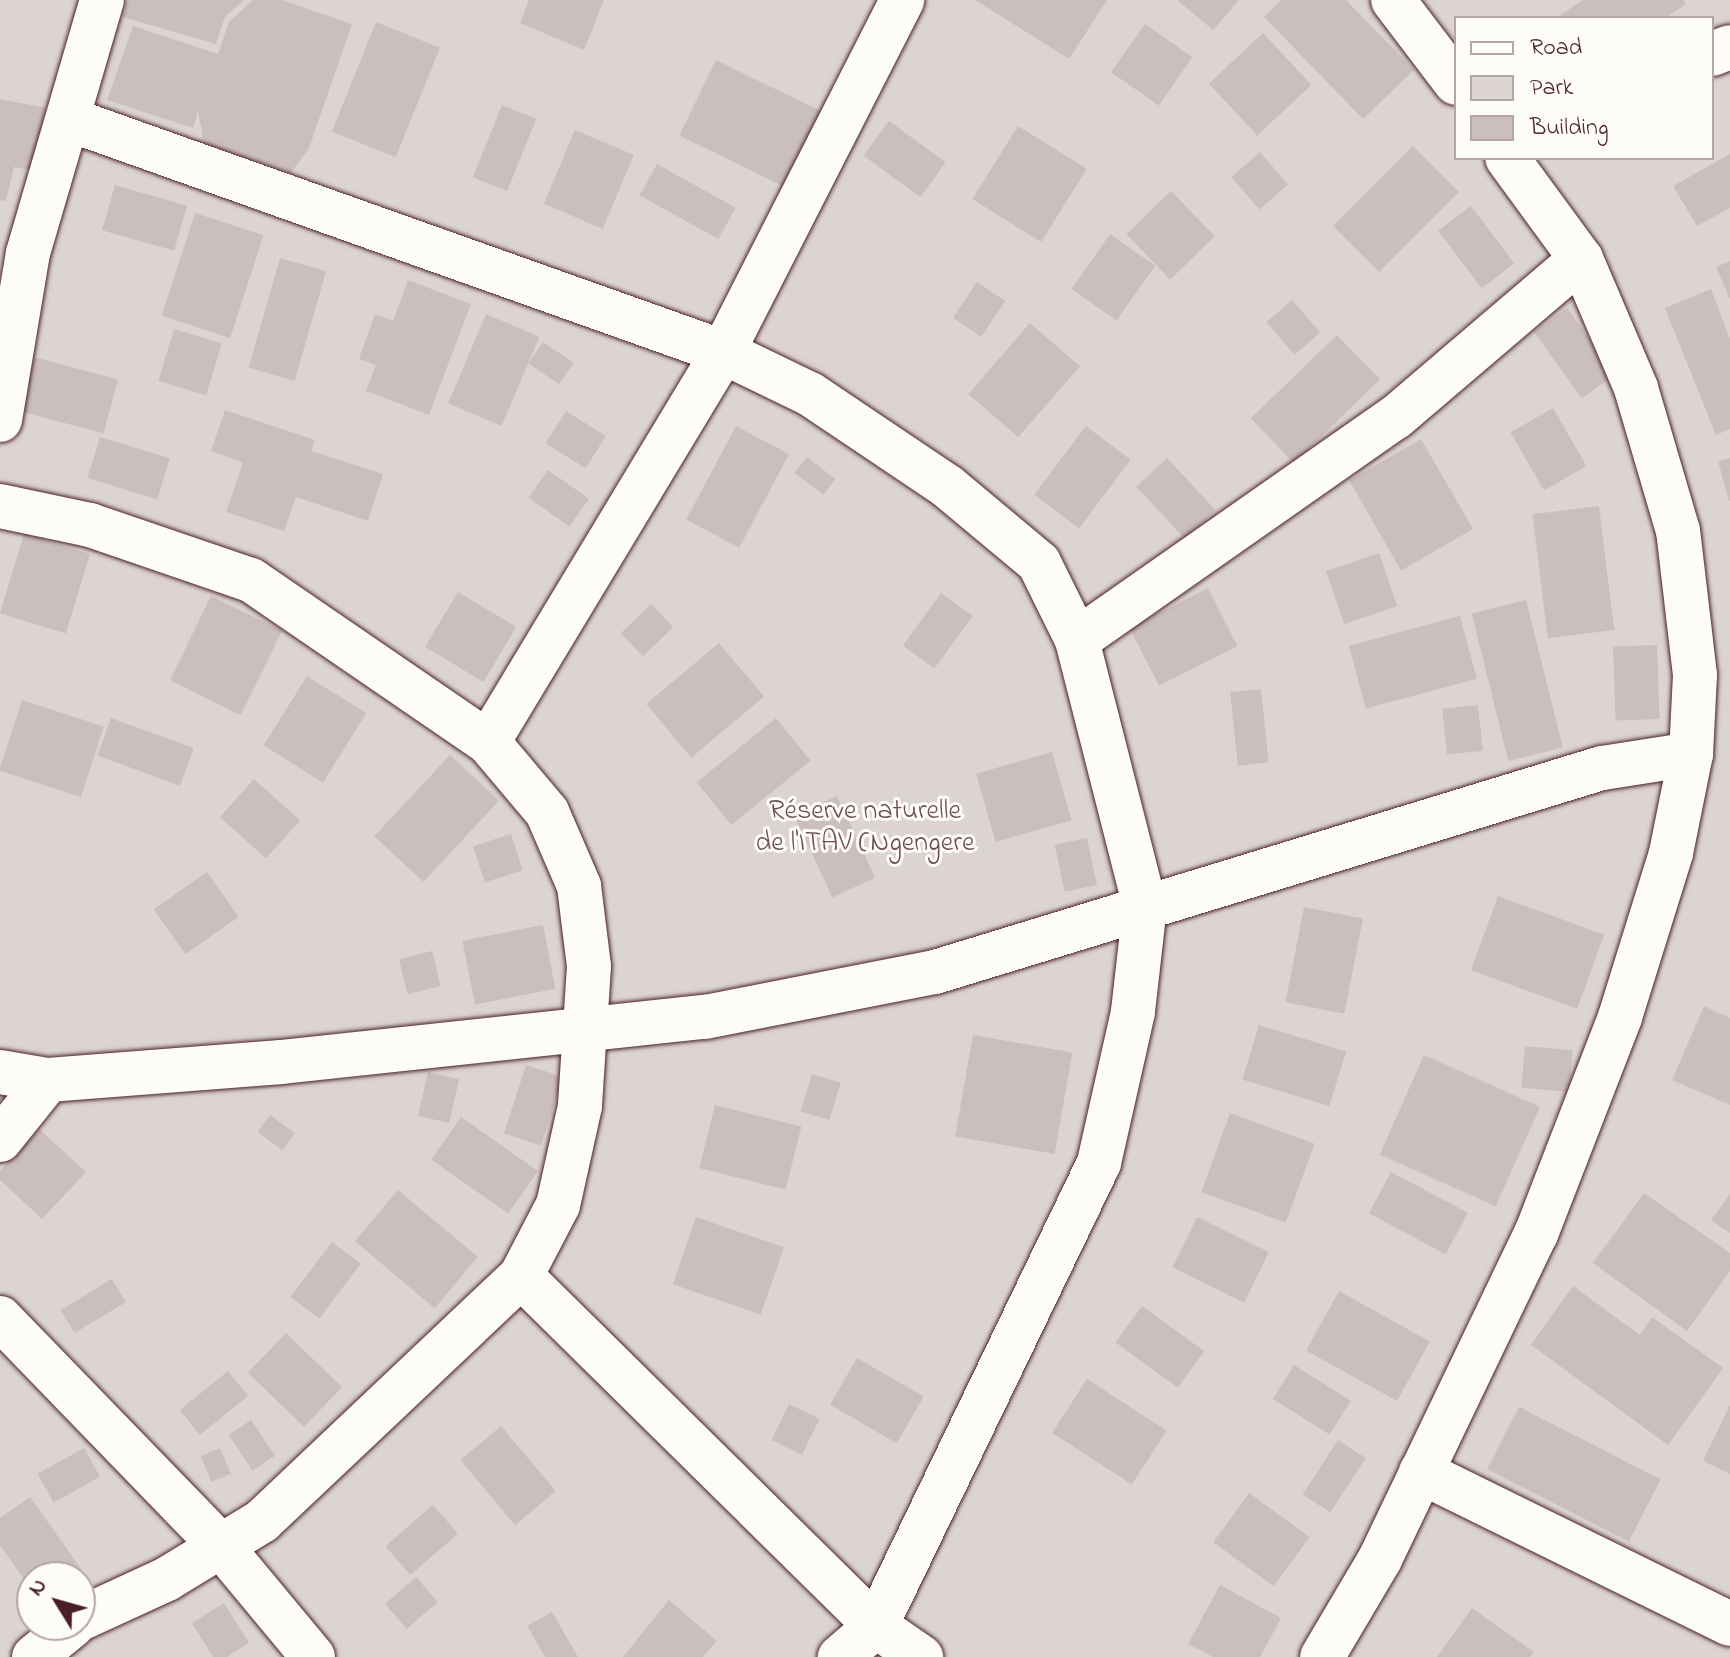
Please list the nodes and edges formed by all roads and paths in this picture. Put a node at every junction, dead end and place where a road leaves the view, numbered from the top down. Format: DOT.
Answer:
graph roads {
  1 [pos="102,0"];
  2 [pos="902,0"];
  3 [pos="1393,0"];
  4 [pos="1454,80"];
  5 [pos="68,119"];
  6 [pos="1508,160"];
  7 [pos="1581,259"];
  8 [pos="723,352"];
  9 [pos="0,420"];
  10 [pos="0,506"];
  11 [pos="1077,640"];
  12 [pos="1713,674"];
  13 [pos="488,742"];
  14 [pos="1691,754"];
  15 [pos="1145,906"];
  16 [pos="589,1034"];
  17 [pos="0,1072"];
  18 [pos="48,1080"];
  19 [pos="0,1140"];
  20 [pos="521,1276"];
  21 [pos="0,1318"];
  22 [pos="1421,1472"];
  23 [pos="221,1546"];
  24 [pos="96,1611"];
  25 [pos="1730,1624"];
  26 [pos="876,1626"];
  27 [pos="54,1641"];
  28 [pos="34,1657"];
  29 [pos="313,1657"];
  30 [pos="840,1657"];
  31 [pos="921,1657"];
  32 [pos="1322,1657"];
  1 -- 5 [label="street"];
  2 -- 8 [label="street"];
  3 -- 4 [label="street"];
  5 -- 8 [label="street"];
  5 -- 9 [label="street"];
  6 -- 7 [label="street"];
  7 -- 11 [label="street"];
  7 -- 12 [label="street"];
  8 -- 11 [label="street"];
  8 -- 13 [label="street"];
  10 -- 13 [label="street"];
  11 -- 15 [label="street"];
  12 -- 14 [label="street"];
  13 -- 16 [label="street"];
  14 -- 15 [label="street"];
  14 -- 22 [label="street"];
  15 -- 16 [label="street"];
  15 -- 26 [label="street"];
  16 -- 18 [label="street"];
  16 -- 20 [label="street"];
  17 -- 18 [label="street"];
  18 -- 19 [label="street"];
  20 -- 23 [label="street"];
  20 -- 26 [label="street"];
  21 -- 23 [label="street"];
  22 -- 25 [label="street"];
  22 -- 32 [label="street"];
  23 -- 24 [label="street"];
  23 -- 29 [label="street"];
  26 -- 30 [label="street"];
  26 -- 31 [label="street"];
  27 -- 28 [label="street"];
}
